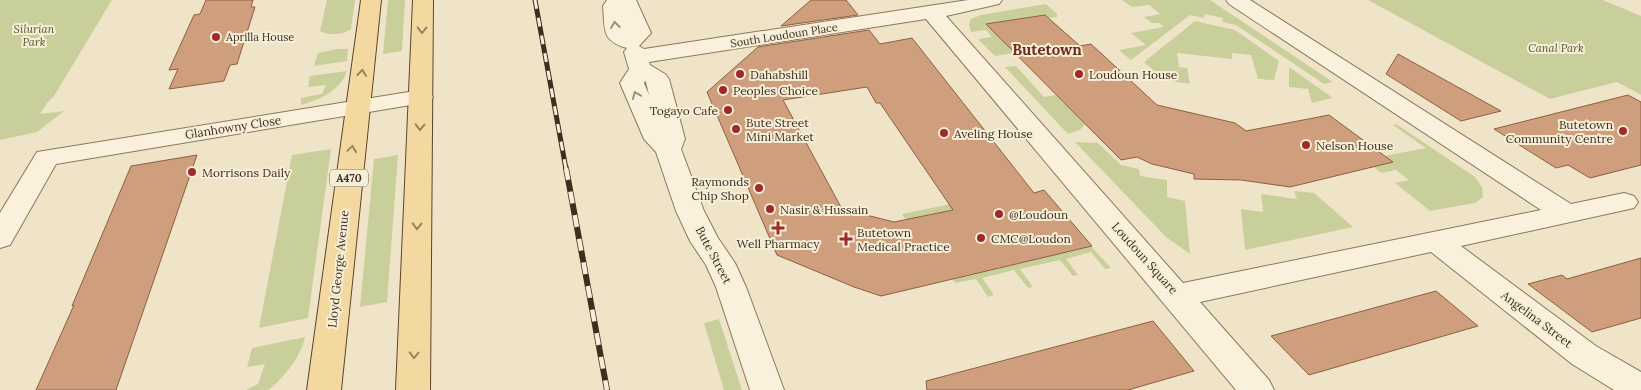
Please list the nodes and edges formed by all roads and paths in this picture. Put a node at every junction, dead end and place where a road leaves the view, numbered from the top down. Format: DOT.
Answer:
graph roads {
  1 [pos="371,0"];
  2 [pos="423,0"];
  3 [pos="619,0"];
  4 [pos="992,0"];
  5 [pos="1236,0"];
  6 [pos="931,12"];
  7 [pos="636,56"];
  8 [pos="421,97"];
  9 [pos="359,107"];
  10 [pos="1624,202"];
  11 [pos="1567,214"];
  12 [pos="0,238"];
  13 [pos="1438,242"];
  14 [pos="1176,296"];
  15 [pos="1641,389"];
  16 [pos="324,390"];
  17 [pos="413,390"];
  18 [pos="767,390"];
  19 [pos="1257,390"];
  9 -- 1 [label="main road, Lloyd George Avenue / A470, one-way"];
  2 -- 8 [label="main road, one-way"];
  3 -- 7 [label="street"];
  4 -- 6 [label="street"];
  5 -- 11 [label="street"];
  6 -- 7 [label="street, South Loudoun Place"];
  6 -- 14 [label="street, Loudoun Square"];
  7 -- 18 [label="street, Bute Street"];
  8 -- 9 [label="street, Glanhowny Close"];
  8 -- 17 [label="main road, one-way"];
  9 -- 12 [label="street, Glanhowny Close"];
  16 -- 9 [label="main road, Lloyd George Avenue / A470, one-way"];
  10 -- 11 [label="street, Loudoun Square"];
  11 -- 13 [label="street, Loudoun Square"];
  13 -- 14 [label="street, Loudoun Square"];
  13 -- 15 [label="street, Angelina Street"];
  14 -- 19 [label="street"];
}
